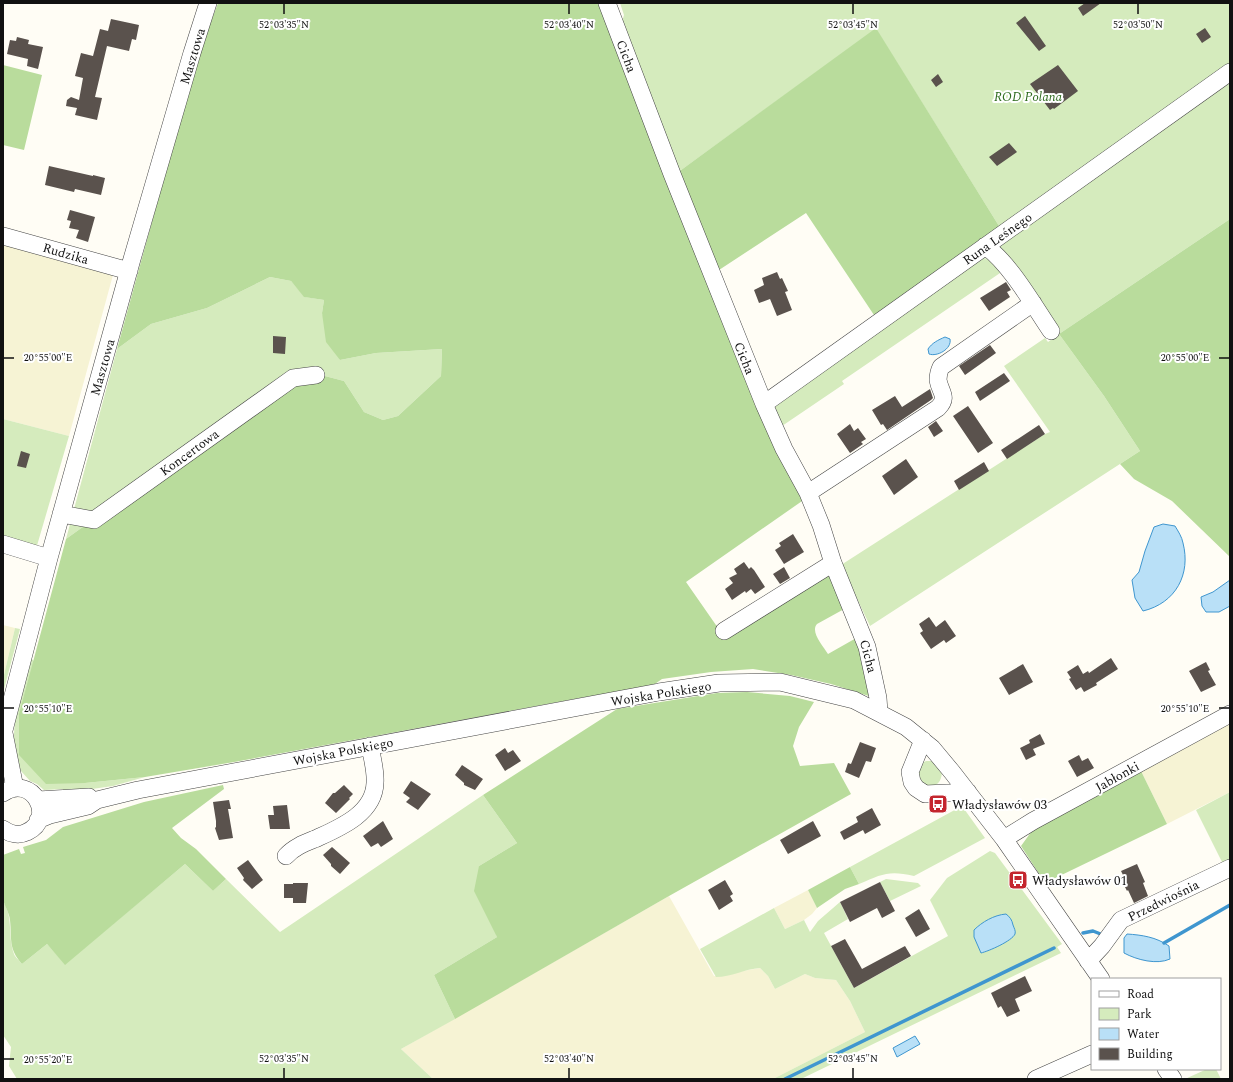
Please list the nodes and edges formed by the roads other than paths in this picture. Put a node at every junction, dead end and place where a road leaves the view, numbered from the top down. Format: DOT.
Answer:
graph roads {
  1 [pos="208,3"];
  2 [pos="607,3"];
  3 [pos="1230,72"];
  4 [pos="3,236"];
  5 [pos="985,246"];
  6 [pos="129,271"];
  7 [pos="1033,303"];
  8 [pos="1051,331"];
  9 [pos="316,375"];
  10 [pos="764,404"];
  11 [pos="808,493"];
  12 [pos="61,514"];
  13 [pos="3,544"];
  14 [pos="49,558"];
  15 [pos="834,563"];
  16 [pos="724,631"];
  17 [pos="879,712"];
  18 [pos="1230,714"];
  19 [pos="3,734"];
  20 [pos="923,740"];
  21 [pos="370,746"];
  22 [pos="9,790"];
  23 [pos="968,792"];
  24 [pos="38,800"];
  25 [pos="97,800"];
  26 [pos="38,820"];
  27 [pos="4,833"];
  28 [pos="1004,839"];
  29 [pos="286,856"];
  30 [pos="1230,868"];
  31 [pos="1088,961"];
  32 [pos="1100,978"];
  33 [pos="1091,1054"];
  34 [pos="1167,1070"];
  35 [pos="1036,1079"];
  36 [pos="1173,1079"];
  1 -- 6 [label="street, Masztowa"];
  2 -- 10 [label="street, Cicha"];
  3 -- 5 [label="street, Runa Leśnego"];
  4 -- 6 [label="street, Rudzika"];
  5 -- 7 [label="street"];
  5 -- 10 [label="street, Runa Leśnego"];
  6 -- 12 [label="street, Masztowa"];
  7 -- 8 [label="street"];
  7 -- 11 [label="street"];
  9 -- 12 [label="street, Koncertowa"];
  10 -- 11 [label="street, Cicha"];
  11 -- 15 [label="street, Cicha"];
  12 -- 14 [label="street, Masztowa"];
  13 -- 14 [label="street"];
  14 -- 19 [label="street, Masztowa"];
  15 -- 16 [label="street"];
  15 -- 17 [label="street, Cicha"];
  17 -- 20 [label="street, Wojska Polskiego"];
  17 -- 21 [label="street, Wojska Polskiego"];
  18 -- 28 [label="street, Jabłonki"];
  19 -- 22 [label="street, Masztowa"];
  20 -- 23 [label="street, Wojska Polskiego"];
  20 -- 23 [label="street"];
  21 -- 25 [label="street, Wojska Polskiego"];
  21 -- 29 [label="street"];
  22 -- 24 [label="street"];
  23 -- 28 [label="street, Wojska Polskiego"];
  24 -- 25 [label="street, Wojska Polskiego"];
  24 -- 26 [label="street"];
  25 -- 26 [label="street, Wojska Polskiego"];
  26 -- 27 [label="street"];
  28 -- 31 [label="street, Wojska Polskiego"];
  30 -- 31 [label="street, Przedwiośnia"];
  31 -- 32 [label="street, Wojska Polskiego"];
  33 -- 35 [label="street"];
  34 -- 36 [label="street"];
}
